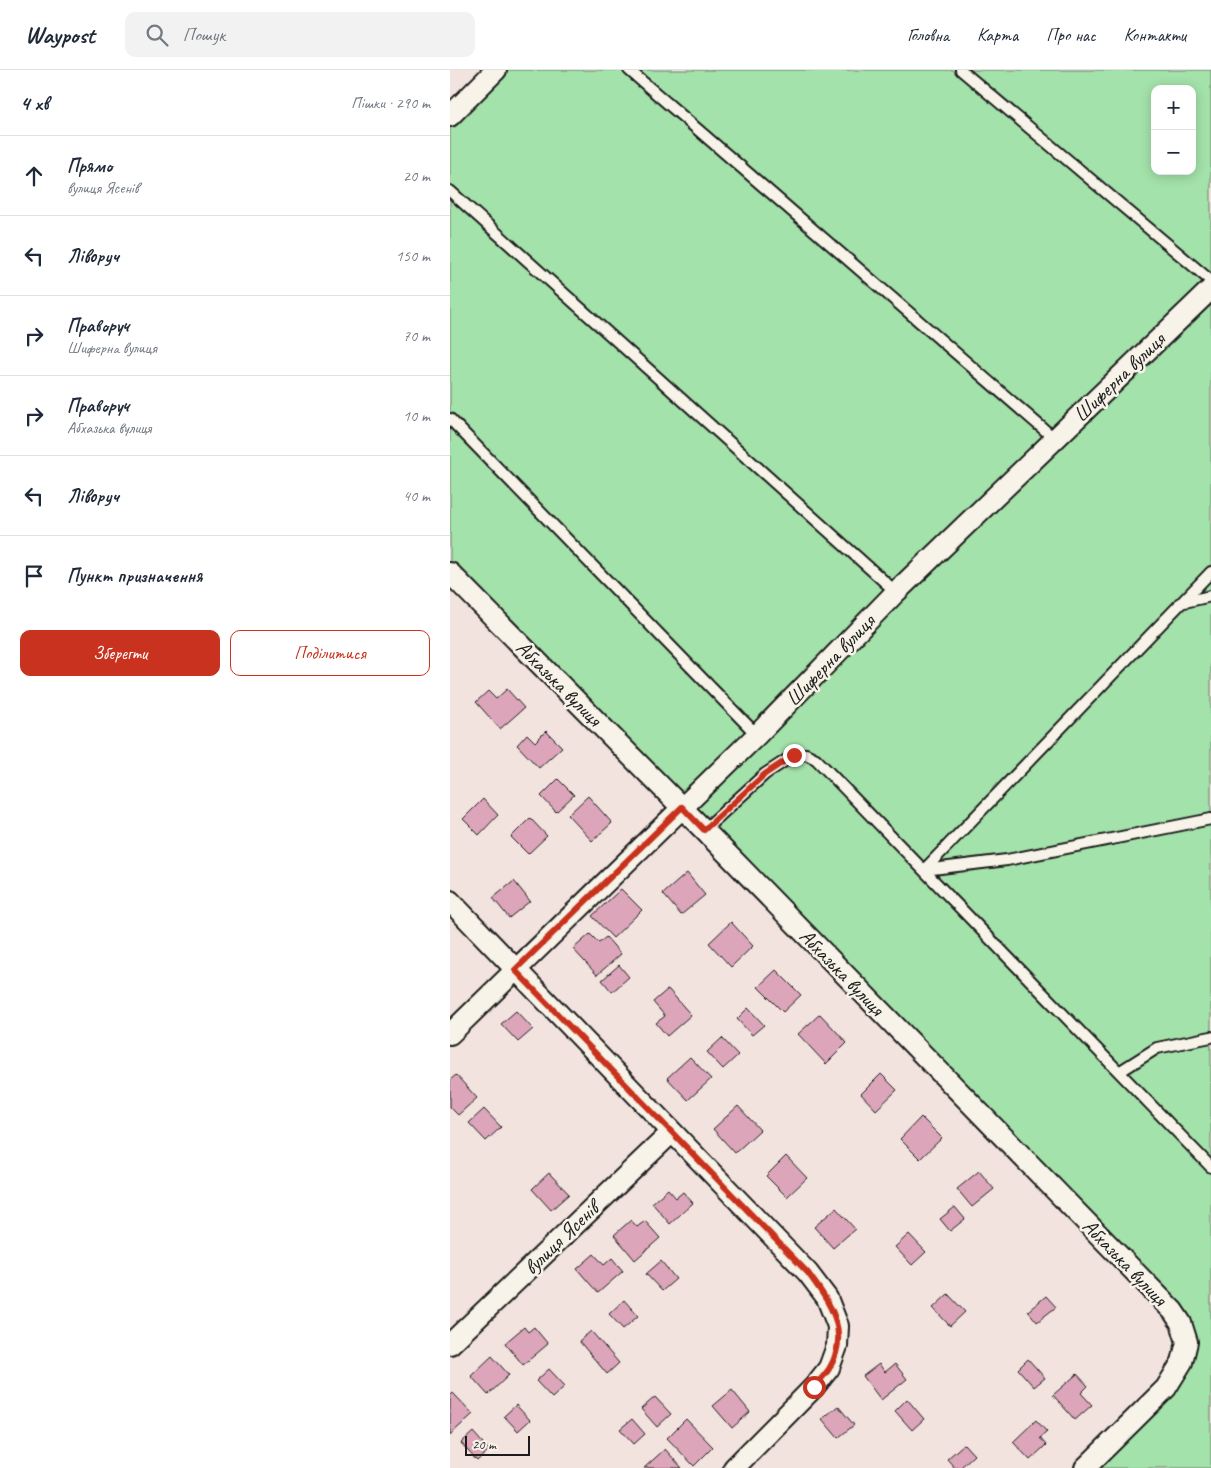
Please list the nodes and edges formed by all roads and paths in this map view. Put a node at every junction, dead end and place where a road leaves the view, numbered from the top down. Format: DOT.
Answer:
graph roads {
  1 [pos="496,70"];
  2 [pos="629,70"];
  3 [pos="961,70"];
  4 [pos="450,116"];
  5 [pos="450,191"];
  6 [pos="1211,281"];
  7 [pos="1211,288"];
  8 [pos="450,419"];
  9 [pos="1055,439"];
  10 [pos="1211,572"];
  11 [pos="450,573"];
  12 [pos="896,592"];
  13 [pos="1211,596"];
  14 [pos="1180,603"];
  15 [pos="757,735"];
  16 [pos="682,807"];
  17 [pos="1211,820"];
  18 [pos="704,830"];
  19 [pos="924,870"];
  20 [pos="450,901"];
  21 [pos="515,970"];
  22 [pos="450,1034"];
  23 [pos="1211,1036"];
  24 [pos="1119,1072"];
  25 [pos="672,1132"];
  26 [pos="1211,1167"];
  27 [pos="450,1344"];
  28 [pos="734,1468"];
  29 [pos="1085,1468"];
  1 -- 4 [label="street"];
  2 -- 9 [label="lane"];
  3 -- 6 [label="lane"];
  5 -- 12 [label="lane"];
  7 -- 9 [label="street, Шиферна вулиця"];
  8 -- 15 [label="lane"];
  9 -- 12 [label="street, Шиферна вулиця"];
  10 -- 14 [label="lane"];
  11 -- 16 [label="street, Абхазька вулиця"];
  12 -- 15 [label="street, Шиферна вулиця"];
  13 -- 14 [label="lane"];
  14 -- 19 [label="lane"];
  15 -- 16 [label="street, Шиферна вулиця"];
  16 -- 18 [label="street, Абхазька вулиця"];
  16 -- 21 [label="street, Шиферна вулиця"];
  17 -- 19 [label="lane"];
  18 -- 19 [label="lane"];
  18 -- 29 [label="street, Абхазька вулиця"];
  19 -- 24 [label="lane"];
  20 -- 21 [label="street"];
  21 -- 22 [label="street, Шиферна вулиця"];
  21 -- 25 [label="street"];
  23 -- 24 [label="lane"];
  24 -- 26 [label="lane"];
  25 -- 27 [label="street, вулиця Ясенів"];
  25 -- 28 [label="street"];
}
